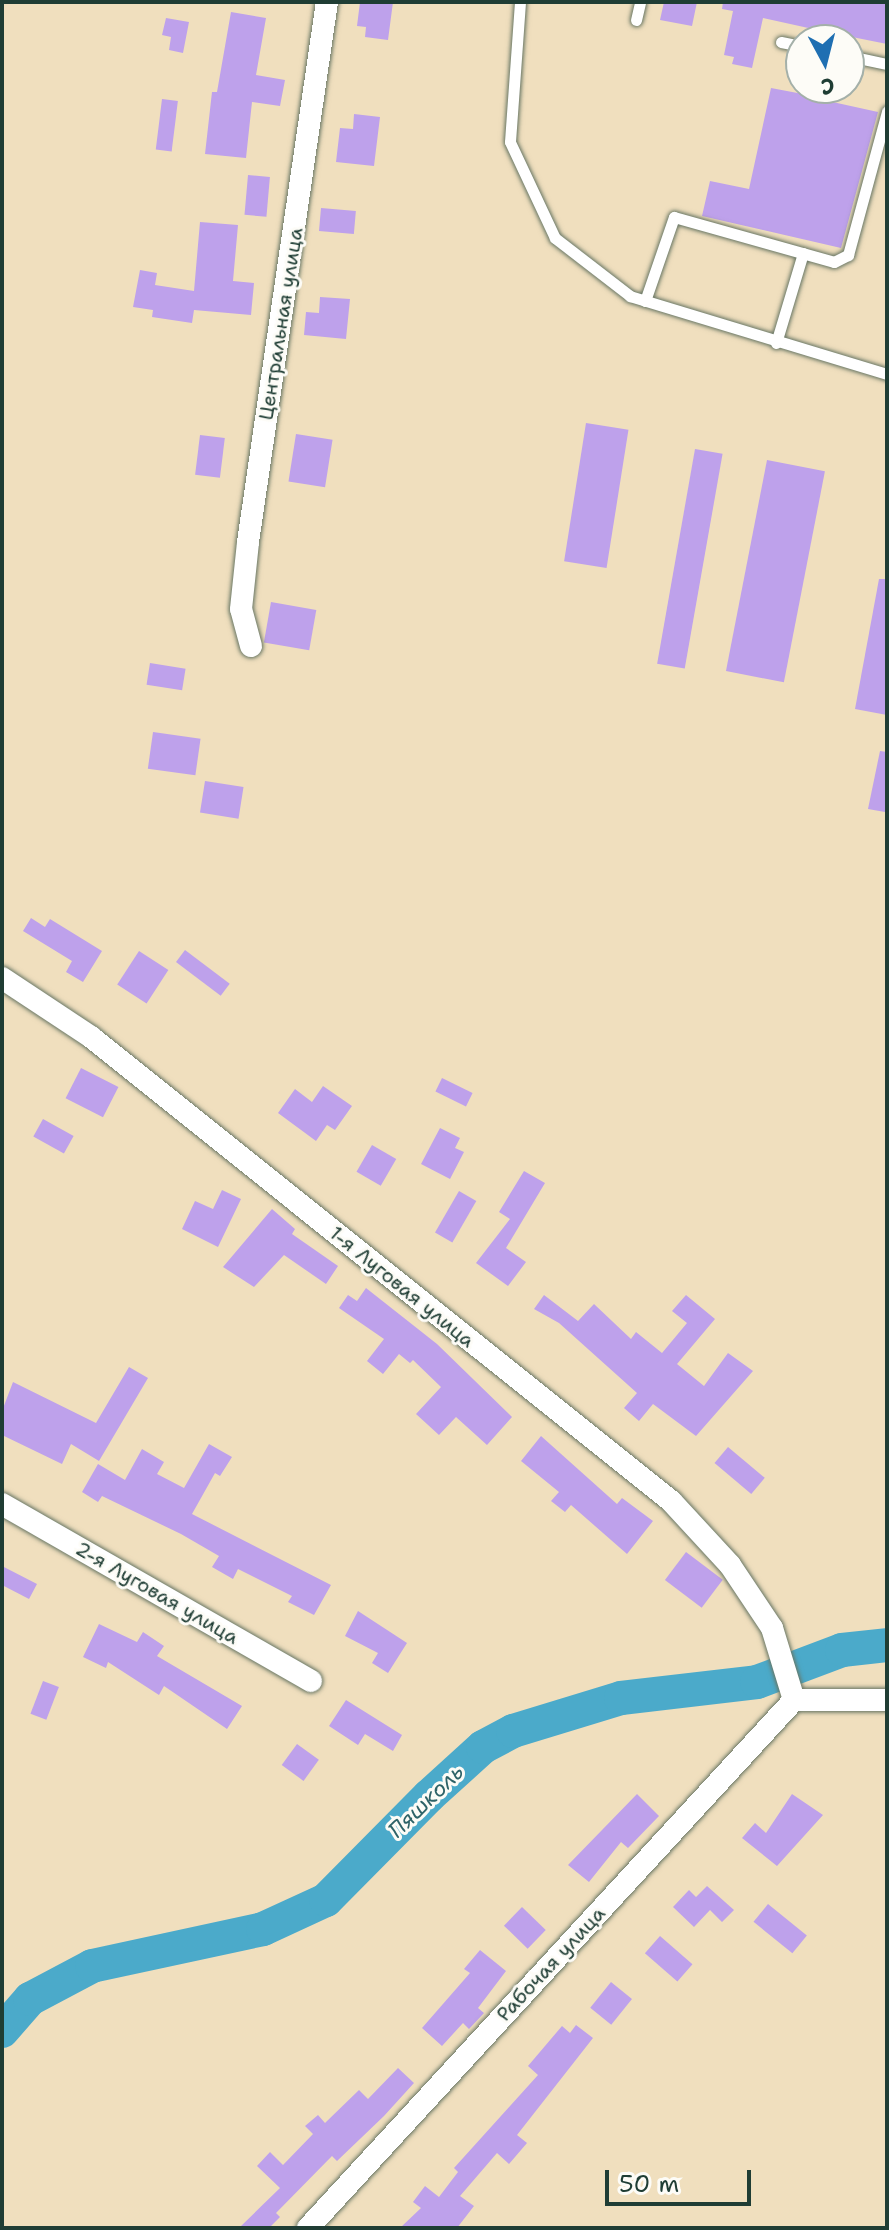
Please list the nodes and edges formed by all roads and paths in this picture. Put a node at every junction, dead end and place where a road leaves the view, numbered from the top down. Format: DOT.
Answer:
graph roads {
  1 [pos="327,2"];
  2 [pos="520,2"];
  3 [pos="640,2"];
  4 [pos="636,20"];
  5 [pos="781,42"];
  6 [pos="785,43"];
  7 [pos="865,59"];
  8 [pos="887,64"];
  9 [pos="887,111"];
  10 [pos="803,253"];
  11 [pos="645,301"];
  12 [pos="776,343"];
  13 [pos="887,374"];
  14 [pos="251,646"];
  15 [pos="2,978"];
  16 [pos="2,1504"];
  17 [pos="311,1681"];
  18 [pos="794,1700"];
  19 [pos="887,1700"];
  20 [pos="308,2228"];
  1 -- 14 [label="street, Центральная улица"];
  2 -- 11 [label="lane"];
  3 -- 4 [label="lane"];
  5 -- 6 [label="lane"];
  7 -- 8 [label="lane"];
  9 -- 10 [label="lane"];
  10 -- 11 [label="lane"];
  10 -- 12 [label="lane"];
  11 -- 12 [label="lane"];
  12 -- 13 [label="lane"];
  15 -- 18 [label="street, 1-я Луговая улица"];
  16 -- 17 [label="street, 2-я Луговая улица"];
  18 -- 19 [label="street"];
  18 -- 20 [label="street, Рабочая улица"];
}
